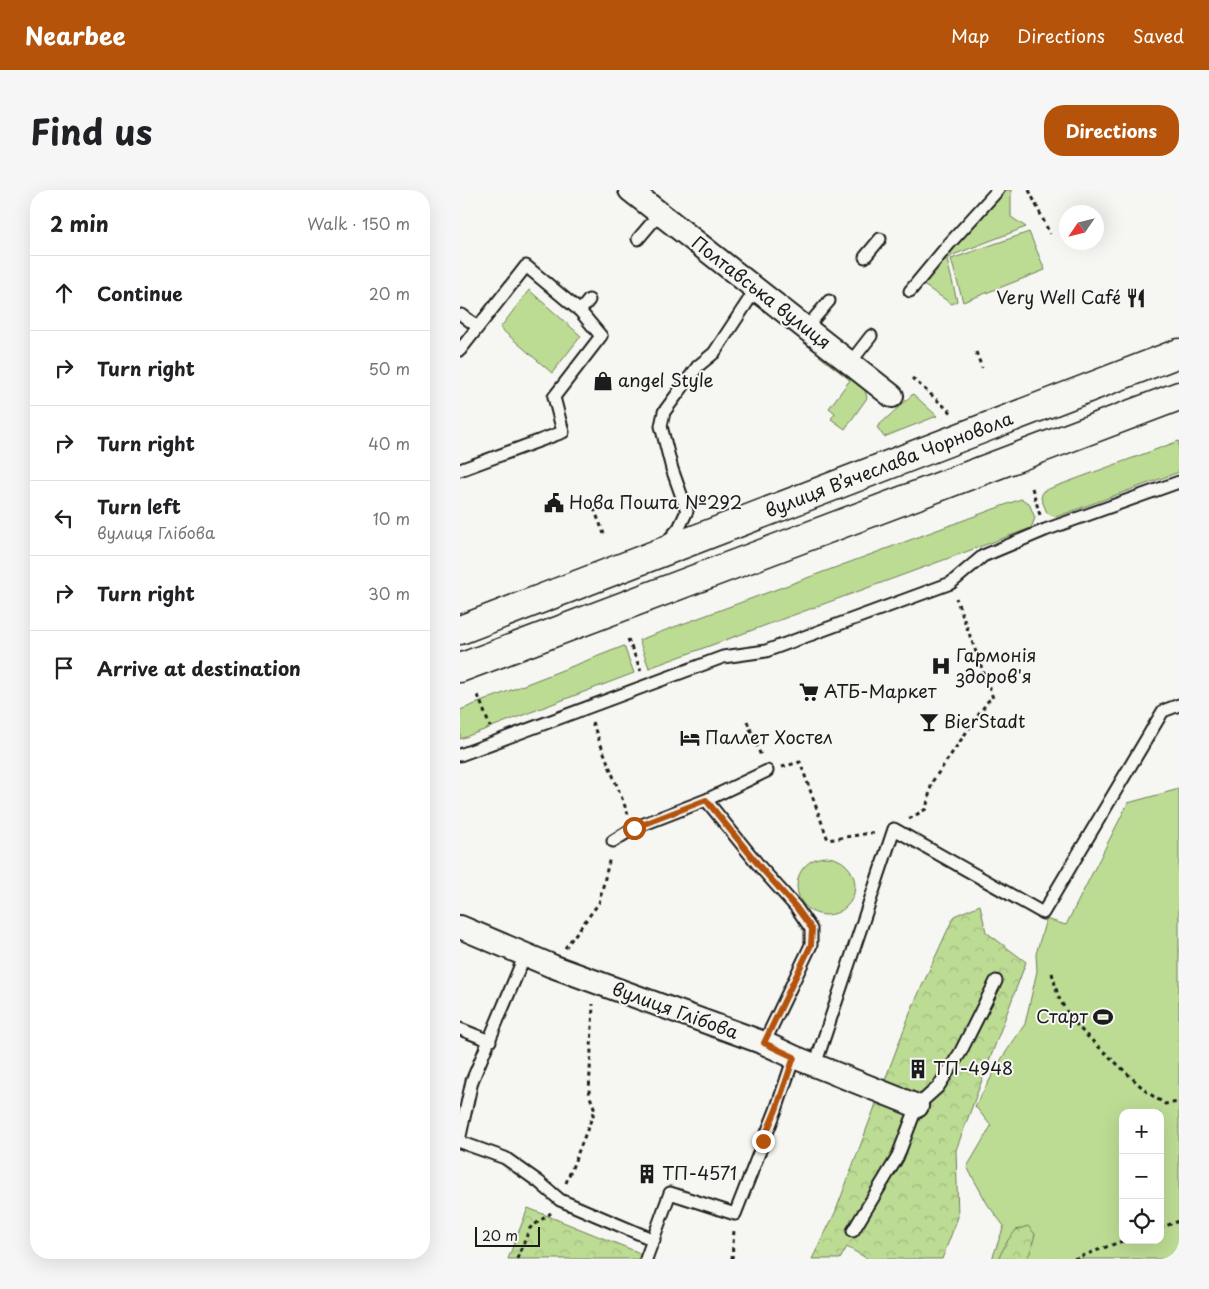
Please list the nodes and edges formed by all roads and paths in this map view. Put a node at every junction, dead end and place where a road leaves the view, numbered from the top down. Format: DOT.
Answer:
graph roads {
  1 [pos="630,190"];
  2 [pos="998,190"];
  3 [pos="1030,190"];
  4 [pos="660,213"];
  5 [pos="1050,234"];
  6 [pos="638,238"];
  7 [pos="880,239"];
  8 [pos="865,257"];
  9 [pos="756,289"];
  10 [pos="910,291"];
  11 [pos="589,300"];
  12 [pos="829,301"];
  13 [pos="580,311"];
  14 [pos="462,315"];
  15 [pos="478,327"];
  16 [pos="806,328"];
  17 [pos="871,336"];
  18 [pos="460,350"];
  19 [pos="976,352"];
  20 [pos="1179,353"];
  21 [pos="850,363"];
  22 [pos="982,368"];
  23 [pos="912,378"];
  24 [pos="892,396"];
  25 [pos="1179,396"];
  26 [pos="956,416"];
  27 [pos="460,470"];
  28 [pos="1179,482"];
  29 [pos="1032,488"];
  30 [pos="591,501"];
  31 [pos="1045,530"];
  32 [pos="604,534"];
  33 [pos="641,560"];
  34 [pos="951,583"];
  35 [pos="460,630"];
  36 [pos="628,639"];
  37 [pos="460,668"];
  38 [pos="646,685"];
  39 [pos="478,695"];
  40 [pos="1179,705"];
  41 [pos="586,708"];
  42 [pos="747,721"];
  43 [pos="496,742"];
  44 [pos="460,755"];
  45 [pos="768,771"];
  46 [pos="706,800"];
  47 [pos="926,809"];
  48 [pos="634,828"];
  49 [pos="828,840"];
  50 [pos="613,841"];
  51 [pos="460,927"];
  52 [pos="525,955"];
  53 [pos="552,966"];
  54 [pos="1052,973"];
  55 [pos="592,981"];
  56 [pos="996,981"];
  57 [pos="460,1029"];
  58 [pos="490,1041"];
  59 [pos="764,1043"];
  60 [pos="794,1057"];
  61 [pos="815,1065"];
  62 [pos="1179,1102"];
  63 [pos="917,1106"];
  64 [pos="460,1136"];
  65 [pos="460,1142"];
  66 [pos="557,1206"];
  67 [pos="735,1214"];
  68 [pos="1179,1221"];
  69 [pos="1164,1227"];
  70 [pos="853,1231"];
  71 [pos="654,1240"];
  72 [pos="1119,1243"];
  73 [pos="518,1259"];
  74 [pos="646,1259"];
  75 [pos="732,1259"];
  76 [pos="1074,1259"];
  1 -- 4 [label="street, Полтавська вулиця"];
  2 -- 10 [label="lane"];
  3 -- 5 [label="path"];
  4 -- 6 [label="lane"];
  4 -- 9 [label="street, Полтавська вулиця"];
  7 -- 8 [label="lane"];
  9 -- 16 [label="street, Полтавська вулиця"];
  9 -- 33 [label="lane"];
  11 -- 13 [label="lane"];
  12 -- 16 [label="lane"];
  13 -- 15 [label="lane"];
  13 -- 27 [label="lane"];
  14 -- 15 [label="lane"];
  15 -- 18 [label="lane"];
  16 -- 21 [label="street, Полтавська вулиця"];
  17 -- 21 [label="lane"];
  19 -- 22 [label="path"];
  20 -- 33 [label="main road, вулиця Вʼячеслава Чорновола"];
  21 -- 24 [label="street, Полтавська вулиця"];
  23 -- 26 [label="path"];
  25 -- 37 [label="main road"];
  28 -- 31 [label="lane"];
  29 -- 31 [label="path"];
  30 -- 32 [label="path"];
  31 -- 34 [label="lane"];
  33 -- 35 [label="main road, вулиця Вʼячеслава Чорновола"];
  34 -- 38 [label="lane"];
  34 -- 47 [label="path"];
  36 -- 38 [label="path"];
  38 -- 41 [label="lane"];
  39 -- 43 [label="path"];
  40 -- 61 [label="lane"];
  41 -- 43 [label="lane"];
  41 -- 48 [label="path"];
  42 -- 45 [label="path"];
  43 -- 44 [label="lane"];
  45 -- 46 [label="lane"];
  45 -- 49 [label="path"];
  46 -- 48 [label="lane"];
  46 -- 59 [label="lane"];
  48 -- 50 [label="lane"];
  50 -- 53 [label="path"];
  51 -- 52 [label="street, вулиця Глібова"];
  52 -- 53 [label="street, вулиця Глібова"];
  52 -- 58 [label="lane"];
  53 -- 55 [label="street, вулиця Глібова"];
  54 -- 62 [label="path"];
  55 -- 59 [label="street, вулиця Глібова"];
  55 -- 66 [label="path"];
  56 -- 63 [label="lane"];
  57 -- 58 [label="lane"];
  58 -- 64 [label="lane"];
  59 -- 60 [label="street, вулиця Глібова"];
  60 -- 61 [label="street, вулиця Глібова"];
  60 -- 67 [label="lane"];
  61 -- 63 [label="street, вулиця Глібова"];
  63 -- 70 [label="lane"];
  65 -- 66 [label="lane"];
  66 -- 71 [label="lane"];
  66 -- 73 [label="path"];
  67 -- 71 [label="lane"];
  67 -- 75 [label="path"];
  68 -- 69 [label="path"];
  71 -- 74 [label="lane"];
  72 -- 76 [label="path"];
}
